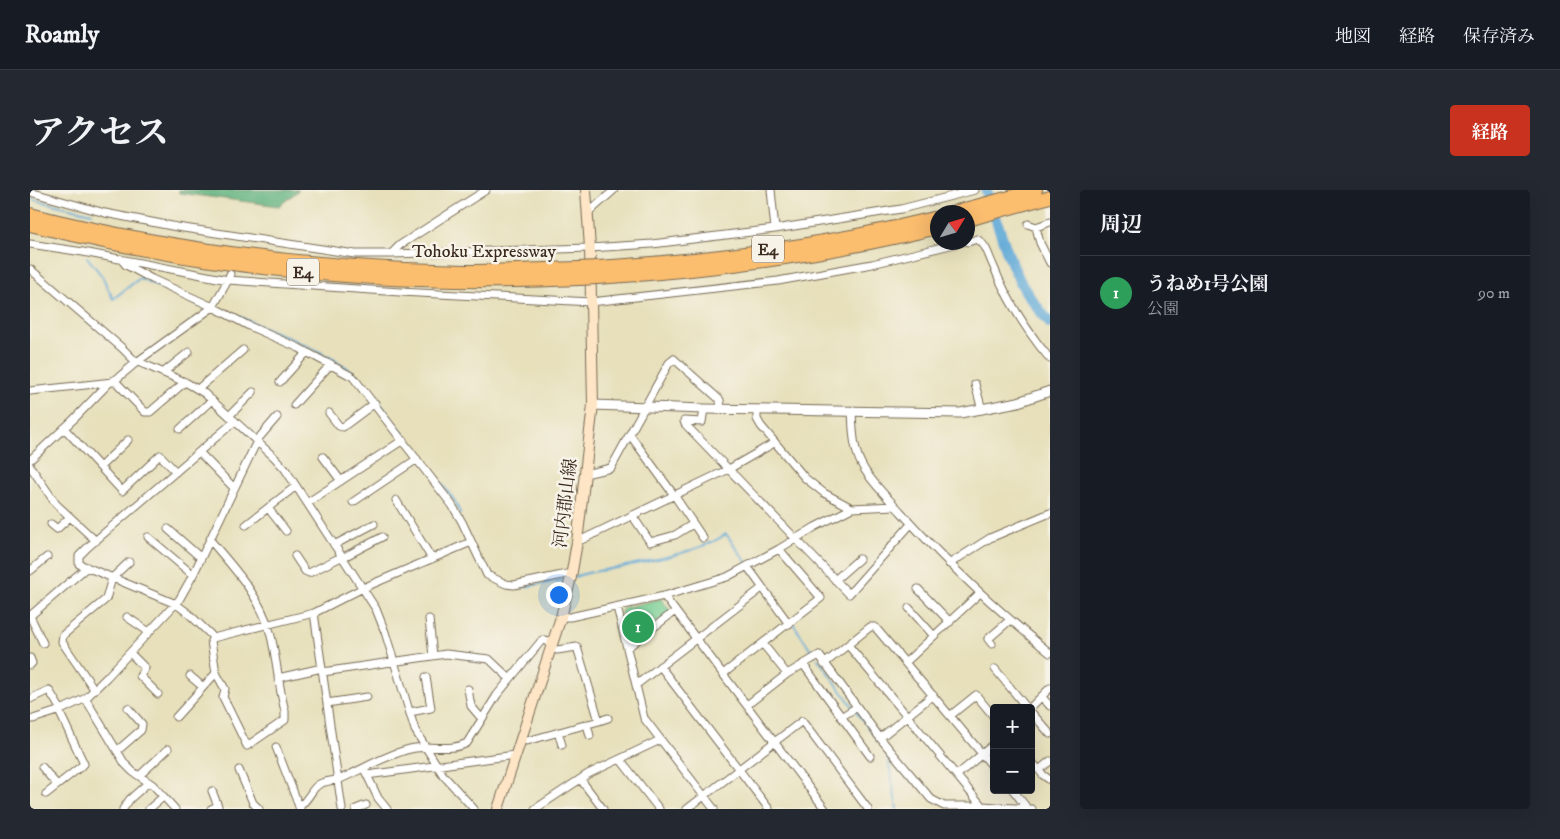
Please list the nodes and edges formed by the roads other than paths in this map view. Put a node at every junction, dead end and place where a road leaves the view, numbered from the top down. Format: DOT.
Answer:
graph roads {
  1 [pos="486,190"];
  2 [pos="586,190"];
  3 [pos="614,190"];
  4 [pos="771,190"];
  5 [pos="976,190"];
  6 [pos="1036,190"];
  7 [pos="30,192"];
  8 [pos="1050,197"];
  9 [pos="1024,199"];
  10 [pos="30,214"];
  11 [pos="586,214"];
  12 [pos="975,215"];
  13 [pos="930,218"];
  14 [pos="1050,222"];
  15 [pos="1028,224"];
  16 [pos="30,225"];
  17 [pos="1036,227"];
  18 [pos="775,229"];
  19 [pos="930,230"];
  20 [pos="975,240"];
  21 [pos="30,244"];
  22 [pos="590,248"];
  23 [pos="930,250"];
  24 [pos="391,254"];
  25 [pos="121,259"];
  26 [pos="1050,263"];
  27 [pos="30,269"];
  28 [pos="597,272"];
  29 [pos="578,274"];
  30 [pos="229,277"];
  31 [pos="591,302"];
  32 [pos="213,307"];
  33 [pos="243,350"];
  34 [pos="189,352"];
  35 [pos="307,352"];
  36 [pos="1050,359"];
  37 [pos="138,361"];
  38 [pos="331,364"];
  39 [pos="164,372"];
  40 [pos="111,382"];
  41 [pos="185,382"];
  42 [pos="280,382"];
  43 [pos="975,384"];
  44 [pos="198,389"];
  45 [pos="30,390"];
  46 [pos="1050,391"];
  47 [pos="253,392"];
  48 [pos="212,400"];
  49 [pos="375,403"];
  50 [pos="294,405"];
  51 [pos="593,405"];
  52 [pos="645,407"];
  53 [pos="721,408"];
  54 [pos="704,409"];
  55 [pos="757,410"];
  56 [pos="982,410"];
  57 [pos="852,411"];
  58 [pos="329,413"];
  59 [pos="232,418"];
  60 [pos="277,418"];
  61 [pos="64,428"];
  62 [pos="180,430"];
  63 [pos="630,435"];
  64 [pos="128,440"];
  65 [pos="403,440"];
  66 [pos="256,442"];
  67 [pos="774,443"];
  68 [pos="199,452"];
  69 [pos="323,457"];
  70 [pos="417,459"];
  71 [pos="30,460"];
  72 [pos="30,466"];
  73 [pos="100,467"];
  74 [pos="729,469"];
  75 [pos="176,472"];
  76 [pos="585,474"];
  77 [pos="341,481"];
  78 [pos="296,486"];
  79 [pos="234,488"];
  80 [pos="674,495"];
  81 [pos="396,500"];
  82 [pos="354,502"];
  83 [pos="307,503"];
  84 [pos="895,506"];
  85 [pos="268,508"];
  86 [pos="852,508"];
  87 [pos="1050,513"];
  88 [pos="632,515"];
  89 [pos="70,517"];
  90 [pos="51,524"];
  91 [pos="374,524"];
  92 [pos="693,524"];
  93 [pos="911,524"];
  94 [pos="246,525"];
  95 [pos="168,529"];
  96 [pos="286,531"];
  97 [pos="148,537"];
  98 [pos="382,537"];
  99 [pos="703,538"];
  100 [pos="795,539"];
  101 [pos="210,540"];
  102 [pos="96,541"];
  103 [pos="471,542"];
  104 [pos="577,542"];
  105 [pos="334,546"];
  106 [pos="778,549"];
  107 [pos="47,556"];
  108 [pos="296,556"];
  109 [pos="201,558"];
  110 [pos="341,558"];
  111 [pos="432,559"];
  112 [pos="859,559"];
  113 [pos="129,562"];
  114 [pos="949,564"];
  115 [pos="749,565"];
  116 [pos="87,567"];
  117 [pos="30,571"];
  118 [pos="193,575"];
  119 [pos="571,577"];
  120 [pos="112,578"];
  121 [pos="835,580"];
  122 [pos="362,588"];
  123 [pos="762,588"];
  124 [pos="918,589"];
  125 [pos="980,593"];
  126 [pos="664,596"];
  127 [pos="176,604"];
  128 [pos="617,607"];
  129 [pos="909,608"];
  130 [pos="675,611"];
  131 [pos="314,613"];
  132 [pos="30,616"];
  133 [pos="127,617"];
  134 [pos="561,618"];
  135 [pos="429,619"];
  136 [pos="1010,620"];
  137 [pos="791,622"];
  138 [pos="950,622"];
  139 [pos="268,626"];
  140 [pos="149,632"];
  141 [pos="934,636"];
  142 [pos="213,638"];
  143 [pos="696,639"];
  144 [pos="44,643"];
  145 [pos="763,644"];
  146 [pos="992,644"];
  147 [pos="848,645"];
  148 [pos="551,646"];
  149 [pos="627,648"];
  150 [pos="130,653"];
  151 [pos="1050,653"];
  152 [pos="433,656"];
  153 [pos="30,658"];
  154 [pos="395,661"];
  155 [pos="906,662"];
  156 [pos="803,664"];
  157 [pos="824,664"];
  158 [pos="30,665"];
  159 [pos="660,666"];
  160 [pos="995,669"];
  161 [pos="323,670"];
  162 [pos="216,673"];
  163 [pos="723,674"];
  164 [pos="787,674"];
  165 [pos="190,676"];
  166 [pos="426,677"];
  167 [pos="278,678"];
  168 [pos="510,680"];
  169 [pos="636,685"];
  170 [pos="203,687"];
  171 [pos="1050,688"];
  172 [pos="94,689"];
  173 [pos="468,689"];
  174 [pos="158,694"];
  175 [pos="933,695"];
  176 [pos="367,697"];
  177 [pos="1042,697"];
  178 [pos="86,698"];
  179 [pos="30,699"];
  180 [pos="327,703"];
  181 [pos="1026,704"];
  182 [pos="1034,704"];
  183 [pos="747,705"];
  184 [pos="1050,706"];
  185 [pos="128,708"];
  186 [pos="854,708"];
  187 [pos="60,710"];
  188 [pos="410,712"];
  189 [pos="990,712"];
  190 [pos="951,715"];
  191 [pos="908,716"];
  192 [pos="176,717"];
  193 [pos="842,717"];
  194 [pos="1035,717"];
  195 [pos="608,718"];
  196 [pos="34,719"];
  197 [pos="482,720"];
  198 [pos="599,721"];
  199 [pos="587,724"];
  200 [pos="558,732"];
  201 [pos="1050,734"];
  202 [pos="590,736"];
  203 [pos="880,738"];
  204 [pos="520,739"];
  205 [pos="660,740"];
  206 [pos="774,742"];
  207 [pos="562,745"];
  208 [pos="425,746"];
  209 [pos="276,747"];
  210 [pos="990,747"];
  211 [pos="168,749"];
  212 [pos="116,751"];
  213 [pos="982,754"];
  214 [pos="515,755"];
  215 [pos="870,756"];
  216 [pos="620,759"];
  217 [pos="1050,761"];
  218 [pos="990,763"];
  219 [pos="438,766"];
  220 [pos="1035,766"];
  221 [pos="42,767"];
  222 [pos="739,769"];
  223 [pos="239,770"];
  224 [pos="1039,770"];
  225 [pos="365,772"];
  226 [pos="957,774"];
  227 [pos="139,776"];
  228 [pos="338,780"];
  229 [pos="581,780"];
  230 [pos="1050,780"];
  231 [pos="149,782"];
  232 [pos="57,785"];
  233 [pos="212,791"];
  234 [pos="46,794"];
  235 [pos="1017,794"];
  236 [pos="704,796"];
  237 [pos="163,797"];
  238 [pos="366,805"];
  239 [pos="951,807"];
  240 [pos="977,807"];
  241 [pos="300,808"];
  242 [pos="998,808"];
  243 [pos="1030,808"];
  244 [pos="123,809"];
  245 [pos="149,809"];
  246 [pos="175,809"];
  247 [pos="211,809"];
  248 [pos="259,809"];
  249 [pos="342,809"];
  250 [pos="356,809"];
  251 [pos="387,809"];
  252 [pos="474,809"];
  253 [pos="498,809"];
  254 [pos="535,809"];
  255 [pos="603,809"];
  256 [pos="659,809"];
  257 [pos="687,809"];
  258 [pos="714,809"];
  259 [pos="769,809"];
  260 [pos="825,809"];
  261 [pos="868,809"];
  1 -- 24 [label="street"];
  2 -- 11 [label="main road, 河内郡山線"];
  3 -- 11 [label="street"];
  4 -- 18 [label="street"];
  5 -- 18 [label="street"];
  6 -- 9 [label="highway"];
  7 -- 24 [label="street"];
  8 -- 9 [label="highway"];
  9 -- 12 [label="highway"];
  10 -- 29 [label="highway, Tohoku Expressway / E4"];
  11 -- 22 [label="main road, 河内郡山線"];
  13 -- 28 [label="highway, Tohoku Expressway / E4"];
  14 -- 17 [label="street"];
  15 -- 17 [label="street"];
  16 -- 29 [label="highway, Tohoku Expressway / E4"];
  17 -- 26 [label="street"];
  18 -- 22 [label="street"];
  19 -- 28 [label="highway, Tohoku Expressway / E4"];
  20 -- 36 [label="street"];
  21 -- 25 [label="street"];
  22 -- 24 [label="street"];
  22 -- 31 [label="main road, 河内郡山線"];
  23 -- 31 [label="street"];
  25 -- 30 [label="street"];
  25 -- 32 [label="street"];
  27 -- 37 [label="street"];
  28 -- 29 [label="highway, Tohoku Expressway / E4, bridge"];
  30 -- 31 [label="street"];
  30 -- 32 [label="street"];
  31 -- 51 [label="main road, 河内郡山線"];
  32 -- 35 [label="street"];
  32 -- 37 [label="street"];
  33 -- 44 [label="street"];
  34 -- 39 [label="street"];
  35 -- 38 [label="street"];
  35 -- 42 [label="street"];
  37 -- 39 [label="street"];
  37 -- 40 [label="street"];
  38 -- 49 [label="street"];
  38 -- 50 [label="street"];
  39 -- 41 [label="street"];
  40 -- 41 [label="street"];
  40 -- 45 [label="street"];
  40 -- 61 [label="street"];
  41 -- 44 [label="street"];
  43 -- 56 [label="street"];
  44 -- 48 [label="street"];
  46 -- 56 [label="street"];
  47 -- 59 [label="street"];
  48 -- 59 [label="street"];
  48 -- 62 [label="street"];
  49 -- 58 [label="street"];
  49 -- 65 [label="street"];
  51 -- 52 [label="street"];
  51 -- 76 [label="main road, 河内郡山線"];
  52 -- 53 [label="street"];
  52 -- 54 [label="street"];
  52 -- 63 [label="street"];
  53 -- 54 [label="street"];
  53 -- 55 [label="street"];
  54 -- 74 [label="street"];
  55 -- 57 [label="street"];
  55 -- 67 [label="street"];
  56 -- 57 [label="street"];
  57 -- 84 [label="street"];
  59 -- 66 [label="street"];
  59 -- 68 [label="street"];
  60 -- 66 [label="street"];
  61 -- 71 [label="street"];
  61 -- 73 [label="street"];
  63 -- 76 [label="street"];
  63 -- 80 [label="street"];
  64 -- 73 [label="street"];
  65 -- 70 [label="street"];
  65 -- 77 [label="street"];
  66 -- 78 [label="street"];
  66 -- 79 [label="street"];
  67 -- 74 [label="street"];
  67 -- 86 [label="street"];
  68 -- 75 [label="street"];
  68 -- 79 [label="street"];
  69 -- 77 [label="street"];
  70 -- 82 [label="street"];
  70 -- 103 [label="street"];
  72 -- 89 [label="street"];
  73 -- 75 [label="street"];
  74 -- 80 [label="street"];
  74 -- 100 [label="street"];
  75 -- 102 [label="street"];
  76 -- 104 [label="main road, 河内郡山線"];
  77 -- 83 [label="street"];
  78 -- 83 [label="street"];
  78 -- 85 [label="street"];
  79 -- 101 [label="street"];
  80 -- 88 [label="street"];
  80 -- 92 [label="street"];
  81 -- 111 [label="street"];
  83 -- 105 [label="street"];
  84 -- 86 [label="street"];
  84 -- 93 [label="street"];
  85 -- 94 [label="street"];
  85 -- 96 [label="street"];
  86 -- 100 [label="street"];
  87 -- 114 [label="street"];
  88 -- 92 [label="street"];
  88 -- 104 [label="street"];
  89 -- 90 [label="street"];
  89 -- 102 [label="street"];
  91 -- 105 [label="street"];
  92 -- 99 [label="street"];
  93 -- 114 [label="street"];
  93 -- 121 [label="street"];
  95 -- 109 [label="street"];
  97 -- 118 [label="street"];
  98 -- 110 [label="street"];
  100 -- 106 [label="street"];
  100 -- 121 [label="street"];
  101 -- 109 [label="street"];
  101 -- 139 [label="street"];
  102 -- 116 [label="street"];
  103 -- 111 [label="street"];
  103 -- 119 [label="street"];
  104 -- 119 [label="main road, 河内郡山線"];
  105 -- 110 [label="street"];
  106 -- 115 [label="street"];
  106 -- 137 [label="street"];
  107 -- 117 [label="street"];
  108 -- 110 [label="street"];
  109 -- 118 [label="street"];
  110 -- 122 [label="street"];
  111 -- 122 [label="street"];
  112 -- 121 [label="street"];
  113 -- 120 [label="street"];
  114 -- 125 [label="street"];
  115 -- 123 [label="street"];
  115 -- 126 [label="street"];
  116 -- 120 [label="street"];
  116 -- 132 [label="street"];
  118 -- 127 [label="street"];
  119 -- 134 [label="main road, 河内郡山線"];
  120 -- 127 [label="street"];
  120 -- 172 [label="street"];
  122 -- 131 [label="street"];
  122 -- 154 [label="street"];
  123 -- 137 [label="street"];
  123 -- 143 [label="street"];
  124 -- 138 [label="street"];
  125 -- 136 [label="street"];
  125 -- 138 [label="street"];
  126 -- 128 [label="street"];
  126 -- 130 [label="street"];
  127 -- 140 [label="street"];
  127 -- 142 [label="street"];
  128 -- 134 [label="street"];
  128 -- 149 [label="street"];
  129 -- 141 [label="street"];
  130 -- 143 [label="street"];
  130 -- 149 [label="street"];
  131 -- 139 [label="street"];
  131 -- 161 [label="street"];
  132 -- 144 [label="street"];
  133 -- 140 [label="street"];
  134 -- 148 [label="main road, 河内郡山線"];
  135 -- 152 [label="street"];
  136 -- 146 [label="street"];
  136 -- 151 [label="street"];
  137 -- 145 [label="street"];
  138 -- 141 [label="street"];
  139 -- 142 [label="street"];
  139 -- 167 [label="street"];
  140 -- 150 [label="street"];
  141 -- 155 [label="street"];
  142 -- 162 [label="street"];
  143 -- 159 [label="street"];
  143 -- 163 [label="street"];
  145 -- 163 [label="street"];
  145 -- 164 [label="street"];
  147 -- 155 [label="street"];
  147 -- 157 [label="street"];
  147 -- 191 [label="street"];
  148 -- 168 [label="street"];
  148 -- 198 [label="street"];
  148 -- 204 [label="main road, 河内郡山線"];
  149 -- 169 [label="street"];
  150 -- 172 [label="street"];
  150 -- 174 [label="street"];
  152 -- 154 [label="street"];
  152 -- 168 [label="street"];
  153 -- 158 [label="street"];
  154 -- 161 [label="street"];
  154 -- 188 [label="street"];
  155 -- 175 [label="street"];
  156 -- 157 [label="street"];
  156 -- 164 [label="street"];
  156 -- 193 [label="street"];
  157 -- 186 [label="street"];
  159 -- 169 [label="street"];
  159 -- 222 [label="street"];
  160 -- 181 [label="street"];
  161 -- 167 [label="street"];
  161 -- 180 [label="street"];
  162 -- 167 [label="street"];
  162 -- 170 [label="street"];
  163 -- 183 [label="street"];
  164 -- 183 [label="street"];
  165 -- 170 [label="street"];
  166 -- 188 [label="street"];
  168 -- 197 [label="street"];
  169 -- 205 [label="street"];
  170 -- 192 [label="street"];
  171 -- 177 [label="street"];
  172 -- 178 [label="street"];
  173 -- 197 [label="street"];
  175 -- 190 [label="street"];
  175 -- 191 [label="street"];
  176 -- 180 [label="street"];
  177 -- 182 [label="street"];
  177 -- 184 [label="street"];
  178 -- 187 [label="street"];
  178 -- 212 [label="street"];
  179 -- 187 [label="street"];
  180 -- 228 [label="street"];
  183 -- 206 [label="street"];
  185 -- 212 [label="street"];
  186 -- 193 [label="street"];
  186 -- 203 [label="street"];
  187 -- 196 [label="street"];
  187 -- 232 [label="street"];
  188 -- 208 [label="street"];
  189 -- 190 [label="street"];
  190 -- 213 [label="street"];
  191 -- 203 [label="street"];
  191 -- 226 [label="street"];
  193 -- 215 [label="street"];
  194 -- 201 [label="street"];
  195 -- 198 [label="street"];
  197 -- 208 [label="street"];
  198 -- 199 [label="street"];
  199 -- 200 [label="street"];
  199 -- 202 [label="street"];
  200 -- 204 [label="street"];
  200 -- 207 [label="street"];
  203 -- 239 [label="street"];
  204 -- 214 [label="main road, 河内郡山線"];
  205 -- 216 [label="street"];
  205 -- 236 [label="street"];
  206 -- 222 [label="street"];
  206 -- 260 [label="street"];
  206 -- 261 [label="street"];
  208 -- 219 [label="street"];
  208 -- 225 [label="street"];
  209 -- 241 [label="street"];
  210 -- 213 [label="street"];
  211 -- 227 [label="street"];
  212 -- 227 [label="street"];
  213 -- 218 [label="street"];
  213 -- 226 [label="street"];
  214 -- 219 [label="street"];
  214 -- 253 [label="main road, 河内郡山線"];
  216 -- 229 [label="street"];
  216 -- 256 [label="street"];
  217 -- 224 [label="street"];
  219 -- 225 [label="street"];
  219 -- 252 [label="street"];
  220 -- 224 [label="street"];
  221 -- 232 [label="street"];
  222 -- 236 [label="street"];
  222 -- 259 [label="street"];
  223 -- 248 [label="street"];
  224 -- 230 [label="street"];
  225 -- 228 [label="street"];
  225 -- 251 [label="street"];
  226 -- 240 [label="street"];
  227 -- 231 [label="street"];
  228 -- 241 [label="street"];
  228 -- 249 [label="street"];
  229 -- 254 [label="street"];
  229 -- 255 [label="street"];
  231 -- 237 [label="street"];
  231 -- 244 [label="street"];
  232 -- 234 [label="street"];
  233 -- 247 [label="street"];
  235 -- 243 [label="street"];
  236 -- 257 [label="street"];
  236 -- 258 [label="street"];
  237 -- 245 [label="street"];
  237 -- 246 [label="street"];
  238 -- 250 [label="street"];
  239 -- 240 [label="street"];
  240 -- 242 [label="street"];
  242 -- 243 [label="street"];
}
